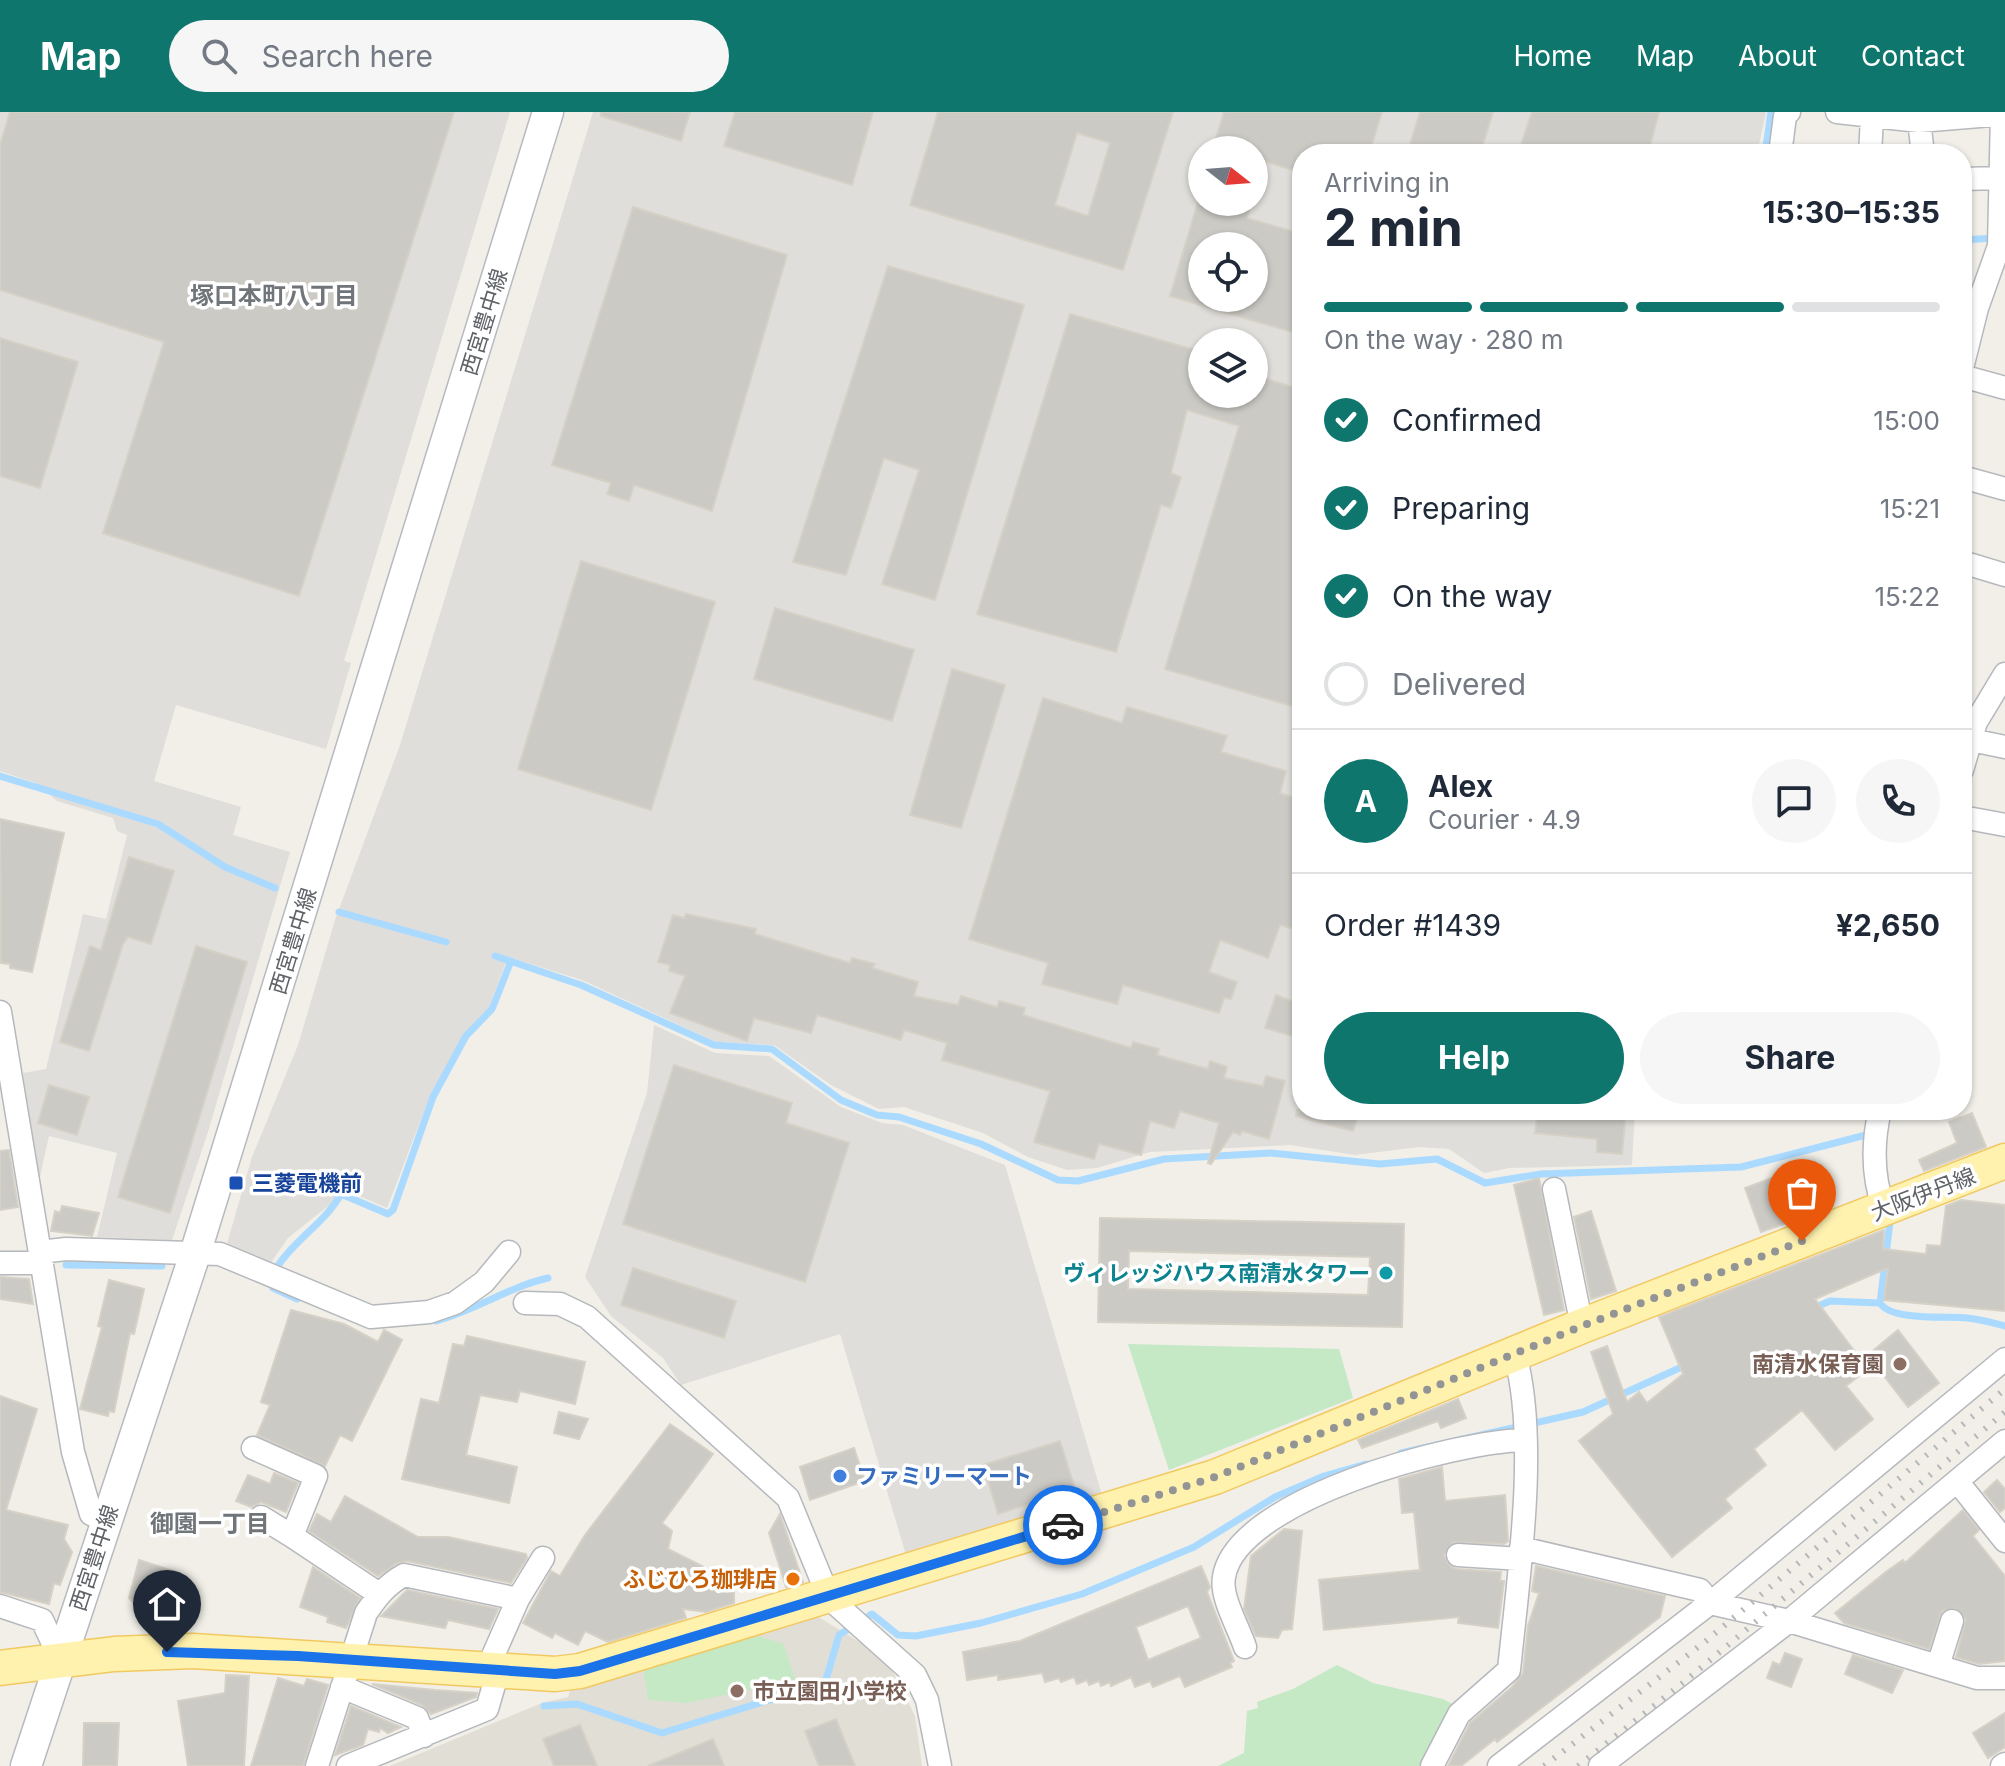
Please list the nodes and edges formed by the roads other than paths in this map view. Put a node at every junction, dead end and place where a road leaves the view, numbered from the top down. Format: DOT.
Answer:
graph roads {
  1 [pos="548,112"];
  2 [pos="1789,112"];
  3 [pos="1837,112"];
  4 [pos="2003,114"];
  5 [pos="1872,118"];
  6 [pos="1919,121"];
  7 [pos="1781,144"];
  8 [pos="1871,144"];
  9 [pos="1922,144"];
  10 [pos="2000,178"];
  11 [pos="1972,179"];
  12 [pos="2002,248"];
  13 [pos="1972,302"];
  14 [pos="1972,379"];
  15 [pos="2005,388"];
  16 [pos="1972,480"];
  17 [pos="2005,489"];
  18 [pos="1972,565"];
  19 [pos="2005,575"];
  20 [pos="2005,674"];
  21 [pos="1972,728"];
  22 [pos="1972,732"];
  23 [pos="2005,747"];
  24 [pos="1972,819"];
  25 [pos="2005,825"];
  26 [pos="0,1012"];
  27 [pos="1878,1120"];
  28 [pos="2005,1161"];
  29 [pos="1554,1189"];
  30 [pos="1884,1209"];
  31 [pos="509,1252"];
  32 [pos="195,1254"];
  33 [pos="40,1258"];
  34 [pos="0,1263"];
  35 [pos="525,1303"];
  36 [pos="1582,1326"];
  37 [pos="1515,1355"];
  38 [pos="2005,1359"];
  39 [pos="1525,1440"];
  40 [pos="2005,1441"];
  41 [pos="253,1448"];
  42 [pos="1957,1481"];
  43 [pos="261,1517"];
  44 [pos="106,1521"];
  45 [pos="292,1536"];
  46 [pos="2005,1541"];
  47 [pos="1521,1553"];
  48 [pos="1458,1555"];
  49 [pos="543,1558"];
  50 [pos="379,1594"];
  51 [pos="829,1598"];
  52 [pos="518,1599"];
  53 [pos="1710,1603"];
  54 [pos="0,1606"];
  55 [pos="1789,1621"];
  56 [pos="1952,1621"];
  57 [pos="1245,1647"];
  58 [pos="61,1660"];
  59 [pos="1938,1666"];
  60 [pos="0,1668"];
  61 [pos="494,1668"];
  62 [pos="346,1673"];
  63 [pos="2005,1678"];
  64 [pos="424,1736"];
  65 [pos="26,1766"];
  66 [pos="317,1766"];
  67 [pos="348,1766"];
  68 [pos="940,1766"];
  69 [pos="1432,1766"];
  70 [pos="1499,1766"];
  71 [pos="1600,1766"];
  1 -- 32 [label="main road, 西宮豊中線"];
  2 -- 7 [label="street"];
  3 -- 5 [label="street"];
  4 -- 6 [label="street"];
  4 -- 10 [label="street"];
  5 -- 6 [label="street"];
  5 -- 8 [label="street"];
  6 -- 9 [label="street"];
  10 -- 11 [label="street"];
  10 -- 12 [label="street"];
  12 -- 13 [label="street"];
  14 -- 15 [label="street"];
  16 -- 17 [label="street"];
  18 -- 19 [label="street"];
  20 -- 21 [label="street"];
  22 -- 23 [label="street"];
  24 -- 25 [label="street"];
  26 -- 33 [label="street"];
  27 -- 30 [label="street"];
  28 -- 30 [label="main road, 大阪伊丹線"];
  29 -- 36 [label="street"];
  30 -- 36 [label="main road, 大阪伊丹線"];
  31 -- 32 [label="street"];
  32 -- 33 [label="street"];
  32 -- 44 [label="main road, 西宮豊中線"];
  33 -- 34 [label="street"];
  33 -- 44 [label="street"];
  35 -- 51 [label="street"];
  36 -- 37 [label="main road, 大阪伊丹線"];
  37 -- 39 [label="street"];
  37 -- 51 [label="main road, 大阪伊丹線"];
  38 -- 53 [label="street"];
  39 -- 47 [label="street"];
  39 -- 57 [label="street"];
  40 -- 42 [label="street"];
  41 -- 45 [label="street"];
  42 -- 46 [label="street"];
  42 -- 55 [label="street"];
  43 -- 45 [label="street"];
  44 -- 58 [label="main road, 西宮豊中線"];
  45 -- 50 [label="street"];
  47 -- 48 [label="street"];
  47 -- 53 [label="street"];
  47 -- 69 [label="street"];
  49 -- 52 [label="street"];
  50 -- 52 [label="street"];
  50 -- 62 [label="street"];
  51 -- 61 [label="main road, 大阪伊丹線"];
  51 -- 68 [label="street"];
  52 -- 61 [label="street"];
  53 -- 55 [label="street"];
  53 -- 70 [label="street"];
  54 -- 58 [label="street"];
  55 -- 59 [label="street"];
  55 -- 71 [label="street"];
  56 -- 59 [label="street"];
  58 -- 60 [label="main road, 大阪伊丹線"];
  58 -- 62 [label="main road, 大阪伊丹線"];
  58 -- 65 [label="main road, 西宮豊中線"];
  59 -- 63 [label="street"];
  61 -- 62 [label="main road, 大阪伊丹線"];
  61 -- 64 [label="street"];
  62 -- 64 [label="street"];
  62 -- 66 [label="street"];
  64 -- 67 [label="street"];
}
